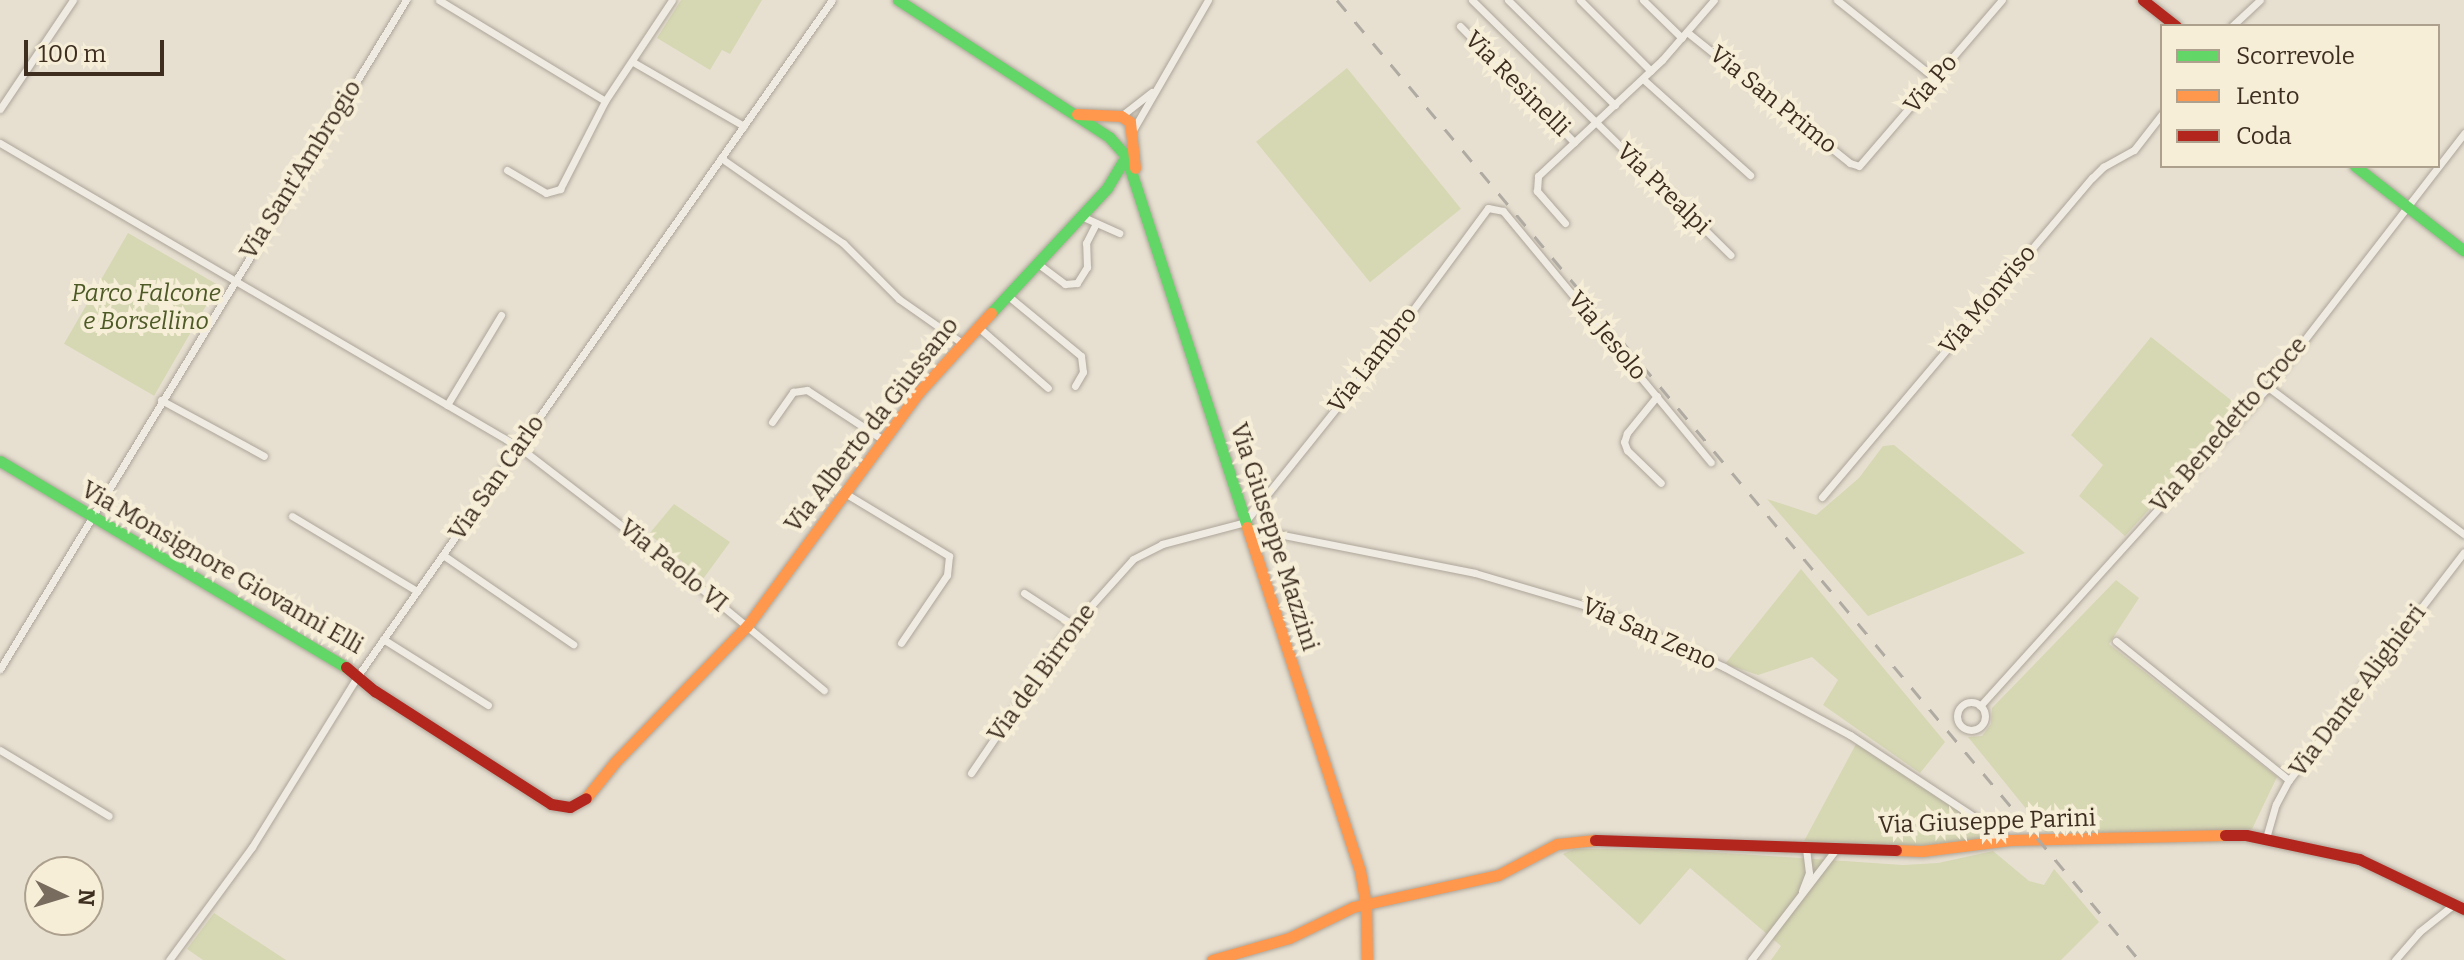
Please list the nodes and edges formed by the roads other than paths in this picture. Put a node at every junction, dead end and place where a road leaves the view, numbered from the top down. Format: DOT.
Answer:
graph roads {
  1 [pos="73,0"];
  2 [pos="406,0"];
  3 [pos="439,0"];
  4 [pos="672,0"];
  5 [pos="832,0"];
  6 [pos="898,0"];
  7 [pos="1208,0"];
  8 [pos="1472,0"];
  9 [pos="1508,0"];
  10 [pos="1580,0"];
  11 [pos="1643,0"];
  12 [pos="1714,0"];
  13 [pos="1837,0"];
  14 [pos="2002,0"];
  15 [pos="2143,0"];
  16 [pos="2260,0"];
  17 [pos="2173,24"];
  18 [pos="2234,24"];
  19 [pos="1460,26"];
  20 [pos="1685,35"];
  21 [pos="633,62"];
  22 [pos="1651,71"];
  23 [pos="1643,79"];
  24 [pos="1936,79"];
  25 [pos="1157,88"];
  26 [pos="605,101"];
  27 [pos="1615,105"];
  28 [pos="0,109"];
  29 [pos="1065,111"];
  30 [pos="1120,117"];
  31 [pos="2160,117"];
  32 [pos="1594,124"];
  33 [pos="744,126"];
  34 [pos="1132,133"];
  35 [pos="2464,133"];
  36 [pos="1111,139"];
  37 [pos="1574,142"];
  38 [pos="0,143"];
  39 [pos="1126,156"];
  40 [pos="721,158"];
  41 [pos="2440,164"];
  42 [pos="1859,166"];
  43 [pos="2358,168"];
  44 [pos="2437,168"];
  45 [pos="507,170"];
  46 [pos="1750,175"];
  47 [pos="1133,179"];
  48 [pos="1107,188"];
  49 [pos="2407,206"];
  50 [pos="1503,211"];
  51 [pos="1081,216"];
  52 [pos="1096,223"];
  53 [pos="1565,223"];
  54 [pos="1119,233"];
  55 [pos="2464,251"];
  56 [pos="1731,255"];
  57 [pos="1037,263"];
  58 [pos="233,280"];
  59 [pos="1007,295"];
  60 [pos="501,315"];
  61 [pos="977,326"];
  62 [pos="962,343"];
  63 [pos="1075,386"];
  64 [pos="2268,387"];
  65 [pos="1048,388"];
  66 [pos="1657,396"];
  67 [pos="161,400"];
  68 [pos="447,405"];
  69 [pos="772,422"];
  70 [pos="882,439"];
  71 [pos="519,447"];
  72 [pos="264,456"];
  73 [pos="0,461"];
  74 [pos="1711,462"];
  75 [pos="1661,483"];
  76 [pos="843,492"];
  77 [pos="1822,497"];
  78 [pos="292,516"];
  79 [pos="90,518"];
  80 [pos="1246,525"];
  81 [pos="2464,534"];
  82 [pos="2464,552"];
  83 [pos="443,555"];
  84 [pos="417,591"];
  85 [pos="1024,593"];
  86 [pos="1073,625"];
  87 [pos="747,626"];
  88 [pos="383,639"];
  89 [pos="2116,641"];
  90 [pos="901,643"];
  91 [pos="573,644"];
  92 [pos="0,669"];
  93 [pos="359,674"];
  94 [pos="824,690"];
  95 [pos="488,705"];
  96 [pos="1980,706"];
  97 [pos="0,750"];
  98 [pos="971,773"];
  99 [pos="2289,780"];
  100 [pos="109,816"];
  101 [pos="2266,838"];
  102 [pos="2010,840"];
  103 [pos="1806,847"];
  104 [pos="1837,848"];
  105 [pos="1801,896"];
  106 [pos="1366,904"];
  107 [pos="2459,907"];
  108 [pos="169,960"];
  109 [pos="1212,960"];
  110 [pos="1367,960"];
  111 [pos="1751,960"];
  112 [pos="2395,960"];
  1 -- 28 [label="street"];
  2 -- 58 [label="street, Via Sant'Ambrogio"];
  3 -- 26 [label="street"];
  4 -- 21 [label="street"];
  5 -- 33 [label="street, Via San Carlo"];
  6 -- 29 [label="street, Via Giuseppe Mazzini"];
  7 -- 25 [label="street"];
  8 -- 32 [label="street"];
  9 -- 27 [label="street"];
  10 -- 22 [label="street"];
  11 -- 20 [label="street, Via San Primo"];
  12 -- 20 [label="street, Via Prealpi"];
  13 -- 24 [label="street"];
  14 -- 24 [label="street, Via Po"];
  15 -- 17 [label="street"];
  16 -- 18 [label="street"];
  19 -- 37 [label="street, Via Resinelli"];
  20 -- 22 [label="street, Via Prealpi"];
  20 -- 42 [label="street, Via San Primo"];
  21 -- 26 [label="street"];
  21 -- 33 [label="street"];
  22 -- 23 [label="street, Via Prealpi"];
  23 -- 27 [label="street, Via Prealpi"];
  23 -- 46 [label="street"];
  24 -- 42 [label="street, Via Po"];
  25 -- 30 [label="street"];
  25 -- 34 [label="street"];
  26 -- 45 [label="street"];
  27 -- 32 [label="street, Via Prealpi"];
  29 -- 30 [label="street"];
  29 -- 36 [label="street, Via Giuseppe Mazzini"];
  30 -- 34 [label="street"];
  30 -- 36 [label="street"];
  31 -- 77 [label="street, Via Monviso"];
  32 -- 37 [label="street, Via Prealpi"];
  32 -- 56 [label="street, Via Prealpi"];
  33 -- 40 [label="street, Via San Carlo"];
  34 -- 36 [label="street"];
  34 -- 47 [label="street, Via Giuseppe Mazzini"];
  35 -- 41 [label="street, Via Benedetto Croce"];
  36 -- 39 [label="street, Via Giuseppe Mazzini"];
  37 -- 53 [label="street, Via Prealpi"];
  38 -- 58 [label="street, Via Paolo VI"];
  39 -- 47 [label="street, Via Giuseppe Mazzini"];
  39 -- 48 [label="street, Via Alberto da Giussano"];
  40 -- 62 [label="street"];
  40 -- 71 [label="street, Via San Carlo"];
  43 -- 49 [label="street"];
  44 -- 49 [label="street, Via Benedetto Croce"];
  47 -- 48 [label="street, Via Alberto da Giussano"];
  47 -- 80 [label="street, Via Giuseppe Mazzini"];
  48 -- 51 [label="street, Via Alberto da Giussano"];
  49 -- 55 [label="street"];
  49 -- 64 [label="street, Via Benedetto Croce"];
  50 -- 66 [label="street, Via Jesolo"];
  50 -- 80 [label="street, Via Lambro"];
  51 -- 52 [label="street"];
  51 -- 57 [label="street, Via Alberto da Giussano"];
  52 -- 54 [label="street"];
  52 -- 57 [label="street"];
  57 -- 59 [label="street, Via Alberto da Giussano"];
  58 -- 67 [label="street, Via Sant'Ambrogio"];
  58 -- 68 [label="street, Via Paolo VI"];
  59 -- 61 [label="street, Via Alberto da Giussano"];
  59 -- 63 [label="street"];
  60 -- 68 [label="street"];
  61 -- 62 [label="street, Via Alberto da Giussano"];
  61 -- 65 [label="street"];
  62 -- 70 [label="street, Via Alberto da Giussano"];
  64 -- 81 [label="street"];
  64 -- 96 [label="street, Via Benedetto Croce"];
  66 -- 74 [label="street, Via Jesolo"];
  66 -- 75 [label="street"];
  67 -- 72 [label="street"];
  67 -- 79 [label="street, Via Sant'Ambrogio"];
  68 -- 71 [label="street, Via Paolo VI"];
  69 -- 70 [label="street"];
  70 -- 76 [label="street, Via Alberto da Giussano"];
  71 -- 83 [label="street, Via San Carlo"];
  71 -- 87 [label="street, Via Paolo VI"];
  73 -- 79 [label="street, Via Monsignore Giovanni Elli"];
  76 -- 87 [label="street, Via Alberto da Giussano"];
  76 -- 90 [label="street"];
  78 -- 84 [label="street"];
  79 -- 92 [label="street, Via Sant'Ambrogio"];
  79 -- 93 [label="street, Via Monsignore Giovanni Elli"];
  80 -- 86 [label="street, Via del Birrone"];
  80 -- 102 [label="street, Via San Zeno"];
  80 -- 106 [label="street, Via Giuseppe Mazzini"];
  82 -- 99 [label="street, Via Dante Alighieri"];
  83 -- 84 [label="street, Via San Carlo"];
  83 -- 91 [label="street"];
  84 -- 88 [label="street, Via San Carlo"];
  85 -- 86 [label="street"];
  86 -- 98 [label="street, Via del Birrone"];
  87 -- 93 [label="street, Via Monsignore Giovanni Elli"];
  87 -- 94 [label="street, Via Paolo VI"];
  88 -- 93 [label="street, Via San Carlo"];
  88 -- 95 [label="street"];
  89 -- 99 [label="street"];
  93 -- 108 [label="street, Via San Carlo"];
  97 -- 100 [label="street"];
  99 -- 101 [label="street, Via Dante Alighieri"];
  101 -- 102 [label="street, Via Giuseppe Parini"];
  101 -- 107 [label="street, Via Giuseppe Parini"];
  102 -- 104 [label="street, Via Giuseppe Parini"];
  103 -- 104 [label="street, Via Giuseppe Parini"];
  103 -- 105 [label="street"];
  103 -- 106 [label="street, Via Giuseppe Parini"];
  104 -- 105 [label="street"];
  105 -- 111 [label="street"];
  106 -- 109 [label="street, Via Giuseppe Parini"];
  106 -- 110 [label="street, Via Giuseppe Mazzini"];
  107 -- 112 [label="street"];
}
